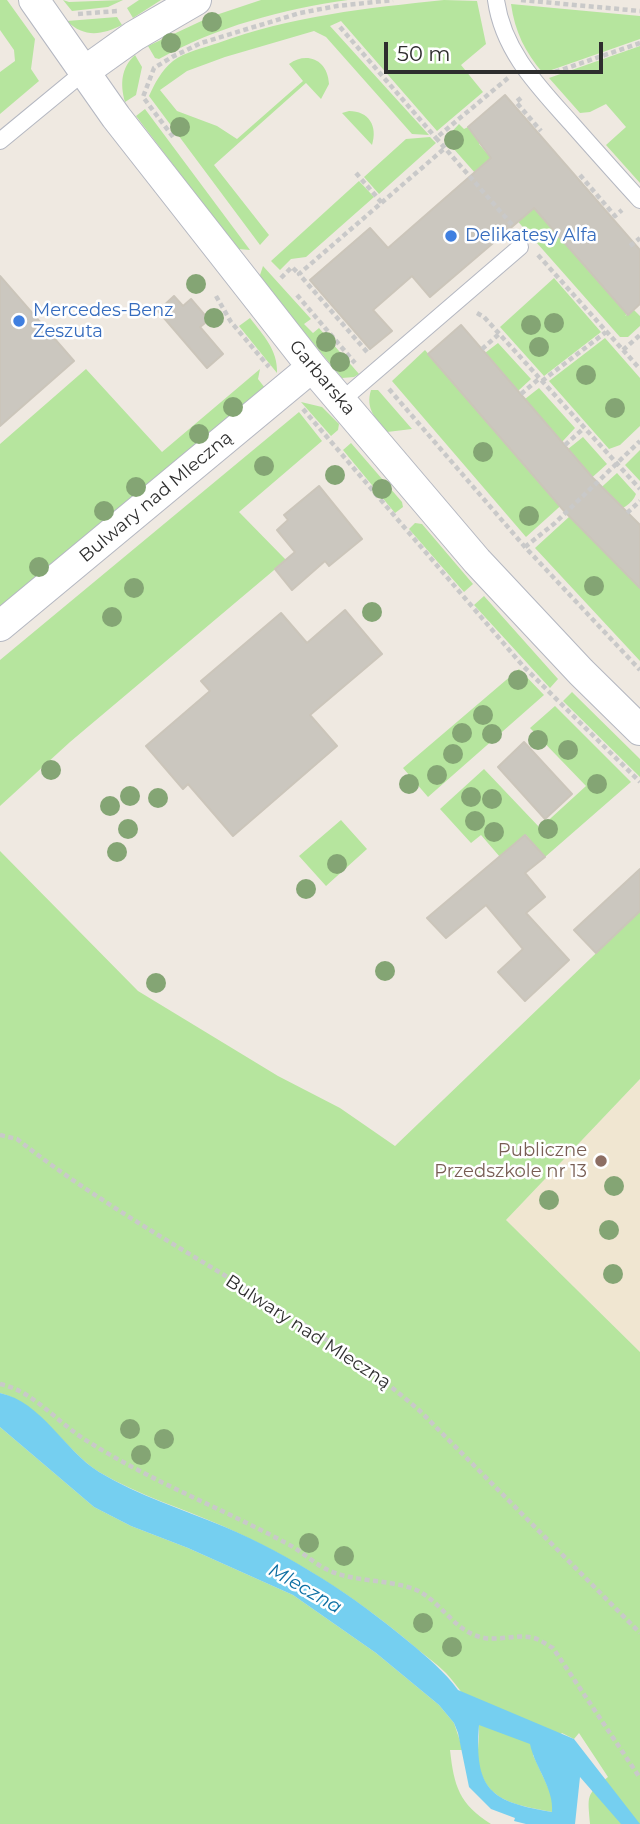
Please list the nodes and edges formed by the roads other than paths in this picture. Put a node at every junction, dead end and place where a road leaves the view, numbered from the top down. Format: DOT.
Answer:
graph roads {
  1 [pos="34,0"];
  2 [pos="195,0"];
  3 [pos="496,0"];
  4 [pos="85,71"];
  5 [pos="0,141"];
  6 [pos="633,203"];
  7 [pos="520,247"];
  8 [pos="312,367"];
  9 [pos="341,401"];
  10 [pos="0,626"];
  11 [pos="640,730"];
  1 -- 4 [label="street, Garbarska"];
  2 -- 4 [label="street"];
  3 -- 6 [label="lane"];
  4 -- 5 [label="lane"];
  4 -- 8 [label="street, Garbarska"];
  7 -- 9 [label="lane"];
  8 -- 9 [label="street, Garbarska"];
  8 -- 10 [label="street, Bulwary nad Mleczną"];
  9 -- 11 [label="street, Garbarska"];
}
